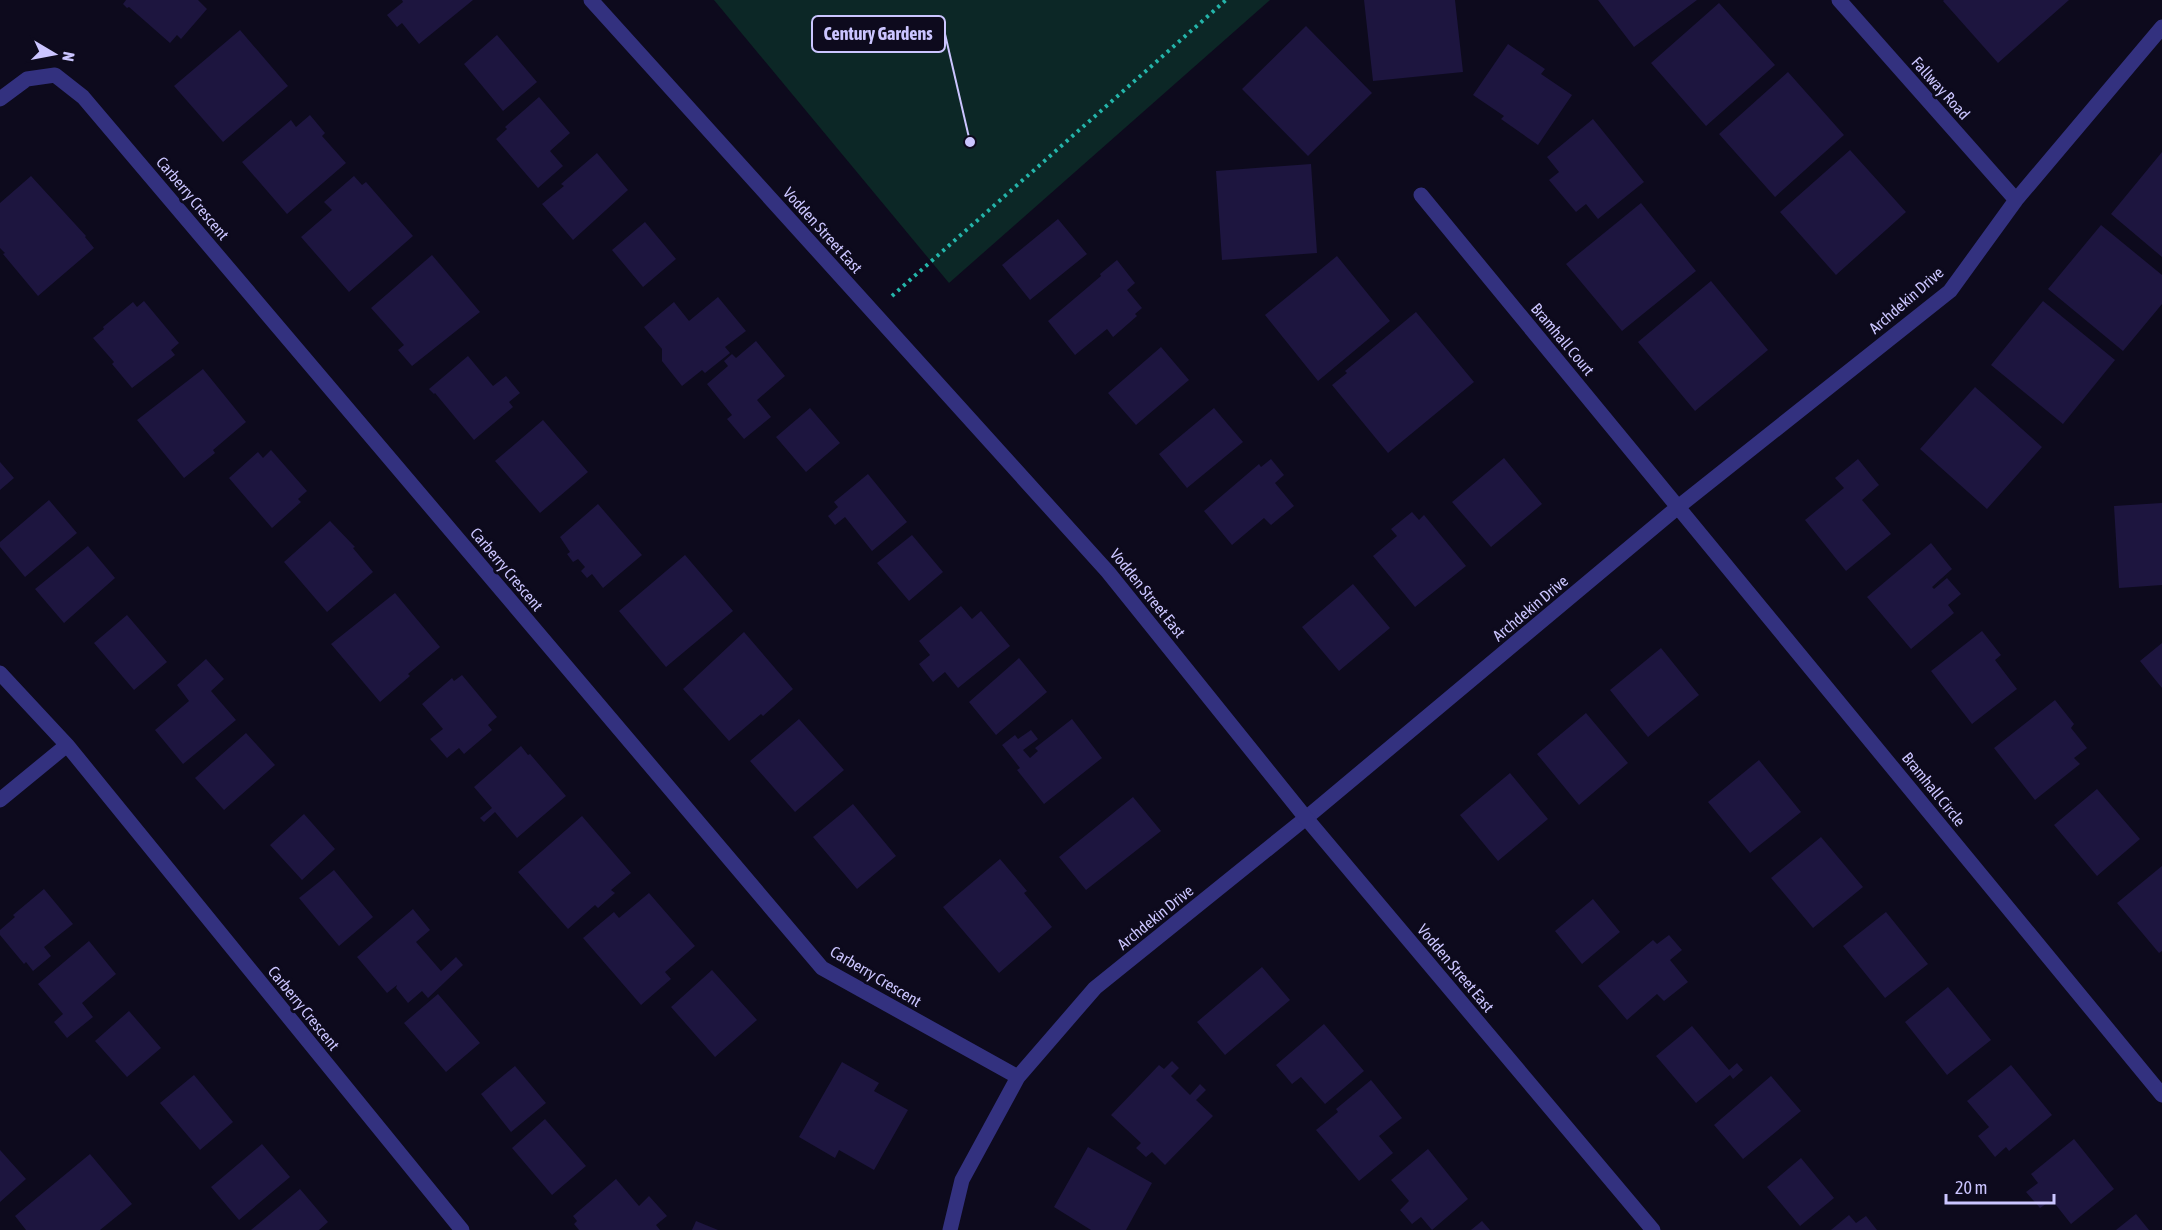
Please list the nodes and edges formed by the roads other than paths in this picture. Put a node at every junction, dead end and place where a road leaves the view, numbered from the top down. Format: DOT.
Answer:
graph roads {
  1 [pos="591,0"];
  2 [pos="1839,0"];
  3 [pos="2162,27"];
  4 [pos="0,99"];
  5 [pos="1421,195"];
  6 [pos="2016,200"];
  7 [pos="1678,507"];
  8 [pos="0,673"];
  9 [pos="67,745"];
  10 [pos="0,800"];
  11 [pos="1306,818"];
  12 [pos="1018,1077"];
  13 [pos="2162,1095"];
  14 [pos="462,1230"];
  15 [pos="950,1230"];
  16 [pos="1653,1230"];
  1 -- 11 [label="street, Vodden Street East"];
  2 -- 6 [label="street, Fallway Road"];
  3 -- 6 [label="street, Archdekin Drive"];
  4 -- 12 [label="street, Carberry Crescent"];
  5 -- 7 [label="street, Bramhall Court"];
  6 -- 7 [label="street, Archdekin Drive"];
  7 -- 11 [label="street, Archdekin Drive"];
  7 -- 13 [label="street, Bramhall Circle"];
  8 -- 9 [label="street, Carberry Crescent"];
  9 -- 10 [label="street"];
  9 -- 14 [label="street, Carberry Crescent"];
  11 -- 12 [label="street, Archdekin Drive"];
  11 -- 16 [label="street, Vodden Street East"];
  12 -- 15 [label="street, Archdekin Drive"];
}
